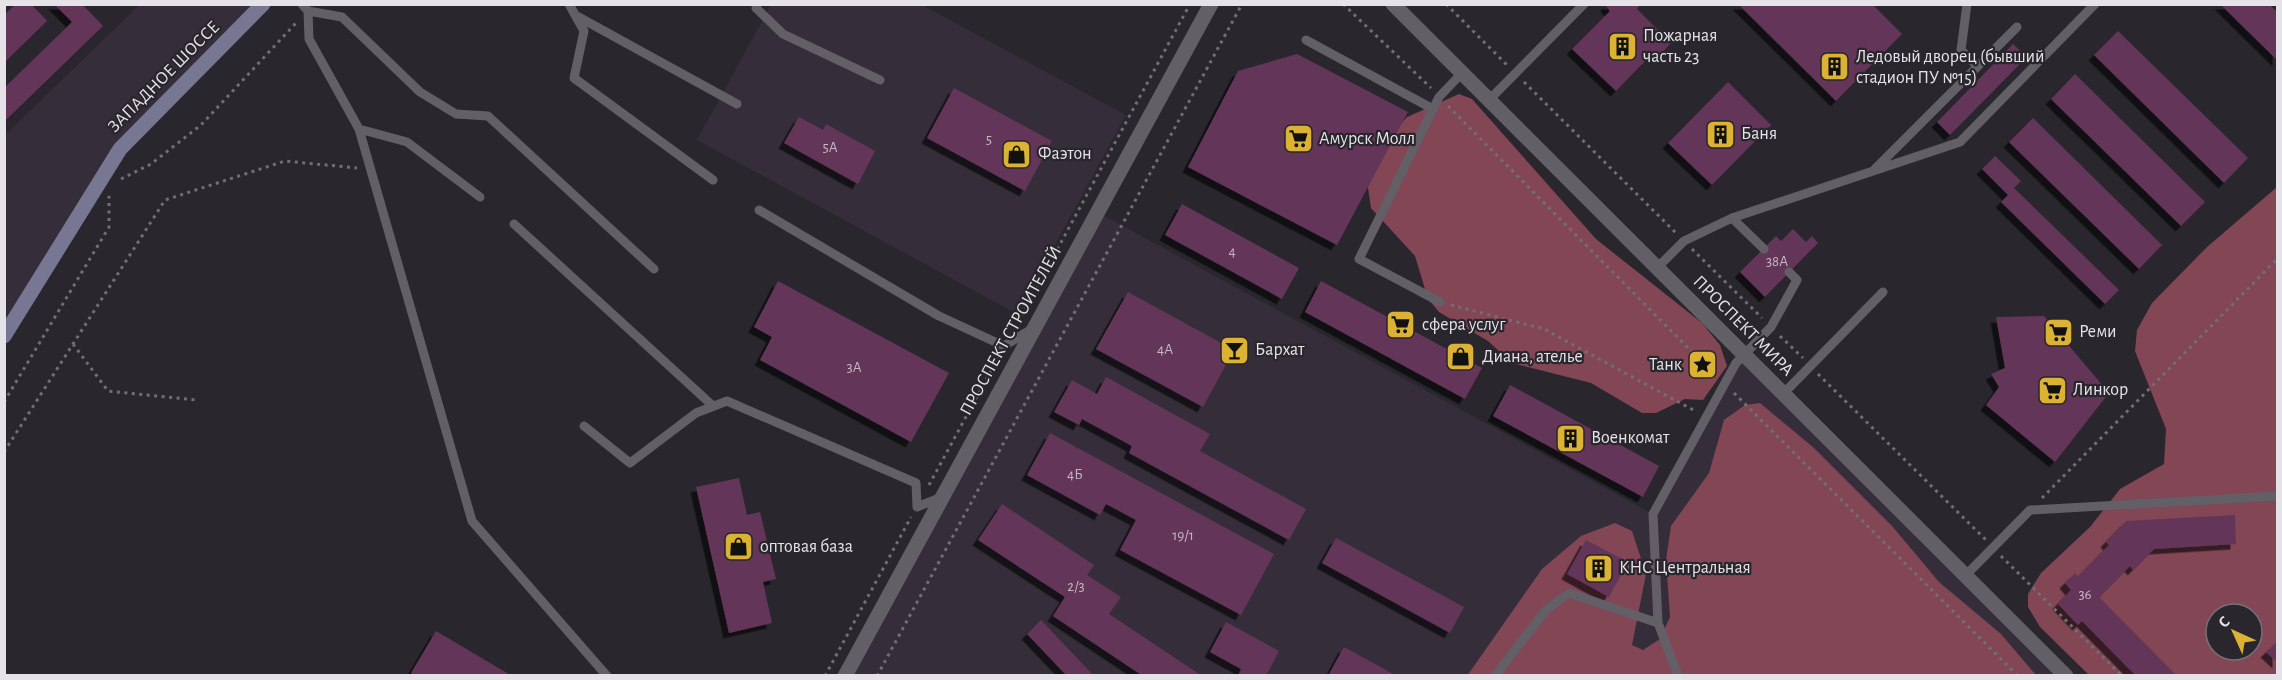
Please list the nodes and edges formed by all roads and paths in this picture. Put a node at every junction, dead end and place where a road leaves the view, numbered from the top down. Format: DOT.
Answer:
graph roads {
  1 [pos="263,4"];
  2 [pos="569,4"];
  3 [pos="757,4"];
  4 [pos="1210,4"];
  5 [pos="1242,4"];
  6 [pos="1343,4"];
  7 [pos="1393,4"];
  8 [pos="1446,4"];
  9 [pos="1584,4"];
  10 [pos="1967,4"];
  11 [pos="2095,4"];
  12 [pos="305,8"];
  13 [pos="575,15"];
  14 [pos="2017,27"];
  15 [pos="1306,40"];
  16 [pos="1977,66"];
  17 [pos="1462,73"];
  18 [pos="1516,73"];
  19 [pos="880,80"];
  20 [pos="1439,96"];
  21 [pos="1489,100"];
  22 [pos="737,104"];
  23 [pos="1433,109"];
  24 [pos="359,129"];
  25 [pos="371,170"];
  26 [pos="1874,171"];
  27 [pos="713,180"];
  28 [pos="115,187"];
  29 [pos="109,196"];
  30 [pos="480,197"];
  31 [pos="759,210"];
  32 [pos="1732,218"];
  33 [pos="514,224"];
  34 [pos="1684,241"];
  35 [pos="1764,249"];
  36 [pos="2277,258"];
  37 [pos="1657,268"];
  38 [pos="654,269"];
  39 [pos="1789,273"];
  40 [pos="1883,292"];
  41 [pos="1440,302"];
  42 [pos="1035,327"];
  43 [pos="1771,327"];
  44 [pos="4,336"];
  45 [pos="73,344"];
  46 [pos="1744,355"];
  47 [pos="1810,366"];
  48 [pos="1725,384"];
  49 [pos="1783,394"];
  50 [pos="197,400"];
  51 [pos="4,402"];
  52 [pos="713,406"];
  53 [pos="1706,417"];
  54 [pos="584,426"];
  55 [pos="4,452"];
  56 [pos="2277,496"];
  57 [pos="942,497"];
  58 [pos="2030,510"];
  59 [pos="1993,548"];
  60 [pos="1965,576"];
  61 [pos="1658,622"];
  62 [pos="607,675"];
  63 [pos="845,675"];
  64 [pos="877,675"];
  65 [pos="1495,675"];
  66 [pos="1678,675"];
  67 [pos="2018,675"];
  68 [pos="2066,675"];
  69 [pos="2122,675"];
  1 -- 44 [label="main road, ЗАПАДНОЕ ШОССЕ"];
  2 -- 13 [label="lane"];
  3 -- 19 [label="lane"];
  4 -- 42 [label="street, ПРОСПЕКТ СТРОИТЕЛЕЙ"];
  5 -- 64 [label="path"];
  6 -- 20 [label="path"];
  7 -- 17 [label="street, ПРОСПЕКТ МИРА"];
  8 -- 18 [label="path"];
  9 -- 18 [label="lane"];
  10 -- 16 [label="lane"];
  11 -- 26 [label="lane"];
  12 -- 24 [label="lane"];
  12 -- 28 [label="path"];
  12 -- 38 [label="lane"];
  13 -- 22 [label="lane"];
  13 -- 27 [label="lane"];
  14 -- 16 [label="lane"];
  15 -- 23 [label="lane"];
  16 -- 26 [label="lane"];
  17 -- 20 [label="lane"];
  17 -- 21 [label="street, ПРОСПЕКТ МИРА"];
  18 -- 21 [label="lane"];
  18 -- 34 [label="path"];
  20 -- 23 [label="lane"];
  20 -- 48 [label="path"];
  21 -- 37 [label="street, ПРОСПЕКТ МИРА"];
  23 -- 41 [label="lane"];
  24 -- 25 [label="lane"];
  24 -- 30 [label="lane"];
  25 -- 45 [label="path"];
  25 -- 62 [label="lane"];
  26 -- 32 [label="lane"];
  29 -- 51 [label="path"];
  31 -- 42 [label="lane"];
  32 -- 34 [label="lane"];
  32 -- 35 [label="lane"];
  33 -- 52 [label="lane"];
  34 -- 37 [label="lane"];
  34 -- 43 [label="path"];
  36 -- 58 [label="path"];
  37 -- 46 [label="street, ПРОСПЕКТ МИРА"];
  39 -- 43 [label="lane"];
  40 -- 47 [label="lane"];
  41 -- 53 [label="path"];
  42 -- 57 [label="street, ПРОСПЕКТ СТРОИТЕЛЕЙ"];
  43 -- 46 [label="lane"];
  43 -- 47 [label="path"];
  45 -- 50 [label="path"];
  45 -- 55 [label="path"];
  46 -- 48 [label="lane"];
  46 -- 49 [label="street, ПРОСПЕКТ МИРА"];
  47 -- 49 [label="lane"];
  47 -- 59 [label="path"];
  48 -- 53 [label="lane"];
  48 -- 67 [label="path"];
  49 -- 60 [label="street, ПРОСПЕКТ МИРА"];
  52 -- 54 [label="lane"];
  52 -- 57 [label="lane"];
  53 -- 61 [label="lane"];
  56 -- 58 [label="lane"];
  57 -- 63 [label="street, ПРОСПЕКТ СТРОИТЕЛЕЙ"];
  58 -- 59 [label="lane"];
  59 -- 60 [label="lane"];
  59 -- 69 [label="path"];
  60 -- 68 [label="street, ПРОСПЕКТ МИРА"];
  61 -- 65 [label="lane"];
  61 -- 66 [label="lane"];
}
